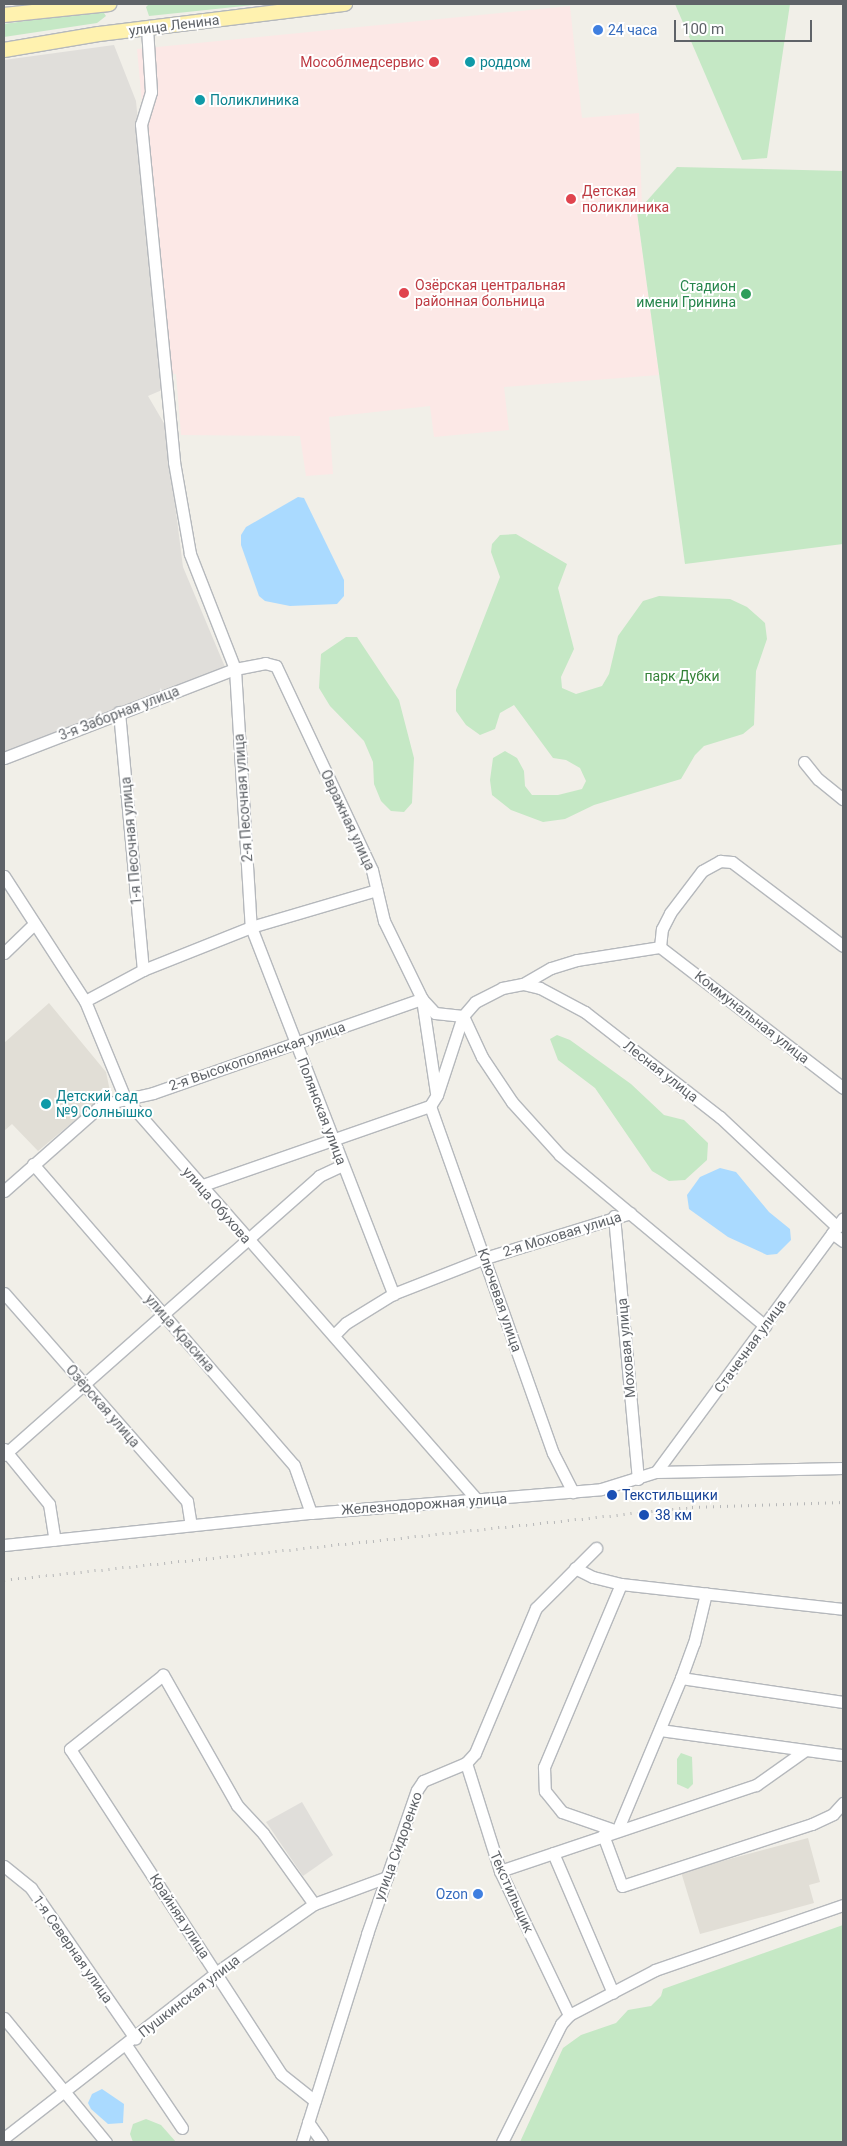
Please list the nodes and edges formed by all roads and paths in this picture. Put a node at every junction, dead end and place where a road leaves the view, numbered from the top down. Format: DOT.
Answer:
graph roads {
  1 [pos="108,4"];
  2 [pos="345,4"];
  3 [pos="4,15"];
  4 [pos="146,28"];
  5 [pos="4,50"];
  6 [pos="235,669"];
  7 [pos="119,712"];
  8 [pos="4,758"];
  9 [pos="804,762"];
  10 [pos="843,799"];
  11 [pos="4,876"];
  12 [pos="377,890"];
  13 [pos="34,924"];
  14 [pos="251,927"];
  15 [pos="843,946"];
  16 [pos="660,947"];
  17 [pos="4,953"];
  18 [pos="143,970"];
  19 [pos="523,984"];
  20 [pos="422,999"];
  21 [pos="85,1001"];
  22 [pos="463,1016"];
  23 [pos="296,1042"];
  24 [pos="843,1088"];
  25 [pos="437,1095"];
  26 [pos="125,1098"];
  27 [pos="430,1106"];
  28 [pos="334,1139"];
  29 [pos="33,1164"];
  30 [pos="343,1165"];
  31 [pos="200,1186"];
  32 [pos="4,1191"];
  33 [pos="630,1213"];
  34 [pos="614,1216"];
  35 [pos="837,1226"];
  36 [pos="247,1239"];
  37 [pos="843,1241"];
  38 [pos="486,1258"];
  39 [pos="4,1293"];
  40 [pos="393,1294"];
  41 [pos="163,1313"];
  42 [pos="765,1326"];
  43 [pos="334,1335"];
  44 [pos="83,1383"];
  45 [pos="5,1452"];
  46 [pos="843,1468"];
  47 [pos="656,1472"];
  48 [pos="638,1479"];
  49 [pos="574,1492"];
  50 [pos="478,1501"];
  51 [pos="311,1513"];
  52 [pos="191,1525"];
  53 [pos="55,1540"];
  54 [pos="4,1545"];
  55 [pos="596,1548"];
  56 [pos="576,1568"];
  57 [pos="621,1584"];
  58 [pos="706,1593"];
  59 [pos="843,1610"];
  60 [pos="681,1678"];
  61 [pos="843,1702"];
  62 [pos="660,1730"];
  63 [pos="804,1751"];
  64 [pos="843,1755"];
  65 [pos="466,1763"];
  66 [pos="843,1802"];
  67 [pos="617,1830"];
  68 [pos="603,1835"];
  69 [pos="553,1853"];
  70 [pos="4,1866"];
  71 [pos="500,1870"];
  72 [pos="387,1877"];
  73 [pos="314,1904"];
  74 [pos="843,1905"];
  75 [pos="217,1972"];
  76 [pos="613,1993"];
  77 [pos="569,2015"];
  78 [pos="4,2018"];
  79 [pos="131,2041"];
  80 [pos="65,2090"];
  81 [pos="315,2101"];
  82 [pos="308,2122"];
  83 [pos="182,2128"];
  84 [pos="4,2138"];
  85 [pos="106,2142"];
  86 [pos="302,2142"];
  87 [pos="322,2142"];
  88 [pos="502,2142"];
  1 -- 3 [label="main road"];
  2 -- 4 [label="main road, улица Ленина"];
  4 -- 5 [label="main road, улица Ленина"];
  4 -- 6 [label="street, 2-я Песочная улица"];
  6 -- 7 [label="street, 3-я Заборная улица"];
  6 -- 12 [label="street, Овражная улица"];
  6 -- 14 [label="street, 2-я Песочная улица"];
  7 -- 8 [label="street, 3-я Заборная улица"];
  7 -- 18 [label="street, 1-я Песочная улица"];
  9 -- 10 [label="street"];
  11 -- 13 [label="street, улица Обухова"];
  12 -- 14 [label="street"];
  12 -- 20 [label="street, Овражная улица"];
  13 -- 17 [label="street"];
  13 -- 21 [label="street, улица Обухова"];
  14 -- 18 [label="street"];
  14 -- 23 [label="street, Полянская улица"];
  15 -- 16 [label="street"];
  16 -- 19 [label="street"];
  16 -- 24 [label="street, Коммунальная улица"];
  18 -- 21 [label="street"];
  19 -- 22 [label="street"];
  19 -- 35 [label="street, Лесная улица"];
  20 -- 22 [label="street, Овражная улица"];
  20 -- 23 [label="street, 2-я Высокополянская улица"];
  20 -- 25 [label="street"];
  21 -- 26 [label="street, улица Обухова"];
  22 -- 25 [label="street"];
  22 -- 33 [label="street"];
  23 -- 26 [label="street, 2-я Высокополянская улица"];
  23 -- 28 [label="street, Полянская улица"];
  25 -- 27 [label="street"];
  26 -- 29 [label="street, 2-я Высокополянская улица"];
  26 -- 31 [label="street, улица Обухова"];
  27 -- 28 [label="street"];
  27 -- 38 [label="street, Ключевая улица"];
  28 -- 30 [label="street, Полянская улица"];
  28 -- 31 [label="street"];
  29 -- 32 [label="street, 2-я Высокополянская улица"];
  29 -- 41 [label="street, улица Красина"];
  30 -- 36 [label="street"];
  30 -- 40 [label="street, Полянская улица"];
  31 -- 36 [label="street, улица Обухова"];
  33 -- 34 [label="street, 2-я Моховая улица"];
  33 -- 42 [label="street"];
  34 -- 38 [label="street, 2-я Моховая улица"];
  34 -- 48 [label="street, Моховая улица"];
  35 -- 37 [label="street, Лесная улица"];
  35 -- 42 [label="street, Стачечная улица"];
  36 -- 41 [label="street"];
  36 -- 43 [label="street, улица Обухова"];
  38 -- 40 [label="street, 2-я Моховая улица"];
  38 -- 49 [label="street, Ключевая улица"];
  39 -- 44 [label="street, Озёрская улица"];
  40 -- 43 [label="street, 2-я Моховая улица"];
  41 -- 44 [label="street"];
  41 -- 51 [label="street, улица Красина"];
  42 -- 47 [label="street, Стачечная улица"];
  43 -- 50 [label="street, улица Обухова"];
  44 -- 45 [label="street"];
  44 -- 52 [label="street, Озёрская улица"];
  45 -- 53 [label="street"];
  46 -- 47 [label="street, Железнодорожная улица"];
  47 -- 48 [label="street, Железнодорожная улица"];
  48 -- 49 [label="street, Железнодорожная улица"];
  49 -- 50 [label="street, Железнодорожная улица"];
  50 -- 51 [label="street, Железнодорожная улица"];
  51 -- 52 [label="street, Железнодорожная улица"];
  52 -- 53 [label="street, Железнодорожная улица"];
  53 -- 54 [label="street, Железнодорожная улица"];
  55 -- 56 [label="street"];
  56 -- 57 [label="street"];
  56 -- 65 [label="street"];
  57 -- 58 [label="street"];
  57 -- 67 [label="street"];
  58 -- 59 [label="street"];
  58 -- 60 [label="street"];
  60 -- 61 [label="street"];
  60 -- 62 [label="street"];
  62 -- 63 [label="street"];
  62 -- 67 [label="street"];
  63 -- 64 [label="street"];
  63 -- 67 [label="street"];
  65 -- 71 [label="street, Текстильщик"];
  65 -- 72 [label="street, улица Сидоренко"];
  66 -- 68 [label="street"];
  67 -- 68 [label="street"];
  68 -- 69 [label="street"];
  69 -- 71 [label="street"];
  69 -- 76 [label="street"];
  70 -- 79 [label="street, 1-я Северная улица"];
  71 -- 77 [label="street, Текстильщик"];
  72 -- 73 [label="street, Пушкинская улица"];
  72 -- 81 [label="street, улица Сидоренко"];
  73 -- 75 [label="street, Пушкинская улица"];
  73 -- 75 [label="street, Крайняя улица"];
  74 -- 76 [label="street"];
  75 -- 79 [label="street, Пушкинская улица"];
  75 -- 81 [label="street, Крайняя улица"];
  76 -- 77 [label="street"];
  77 -- 88 [label="street"];
  78 -- 80 [label="street"];
  79 -- 80 [label="street, Пушкинская улица"];
  79 -- 83 [label="street, 1-я Северная улица"];
  80 -- 84 [label="street, Пушкинская улица"];
  80 -- 85 [label="street"];
  81 -- 82 [label="street, улица Сидоренко"];
  82 -- 86 [label="street, улица Сидоренко"];
  82 -- 87 [label="street"];
}
